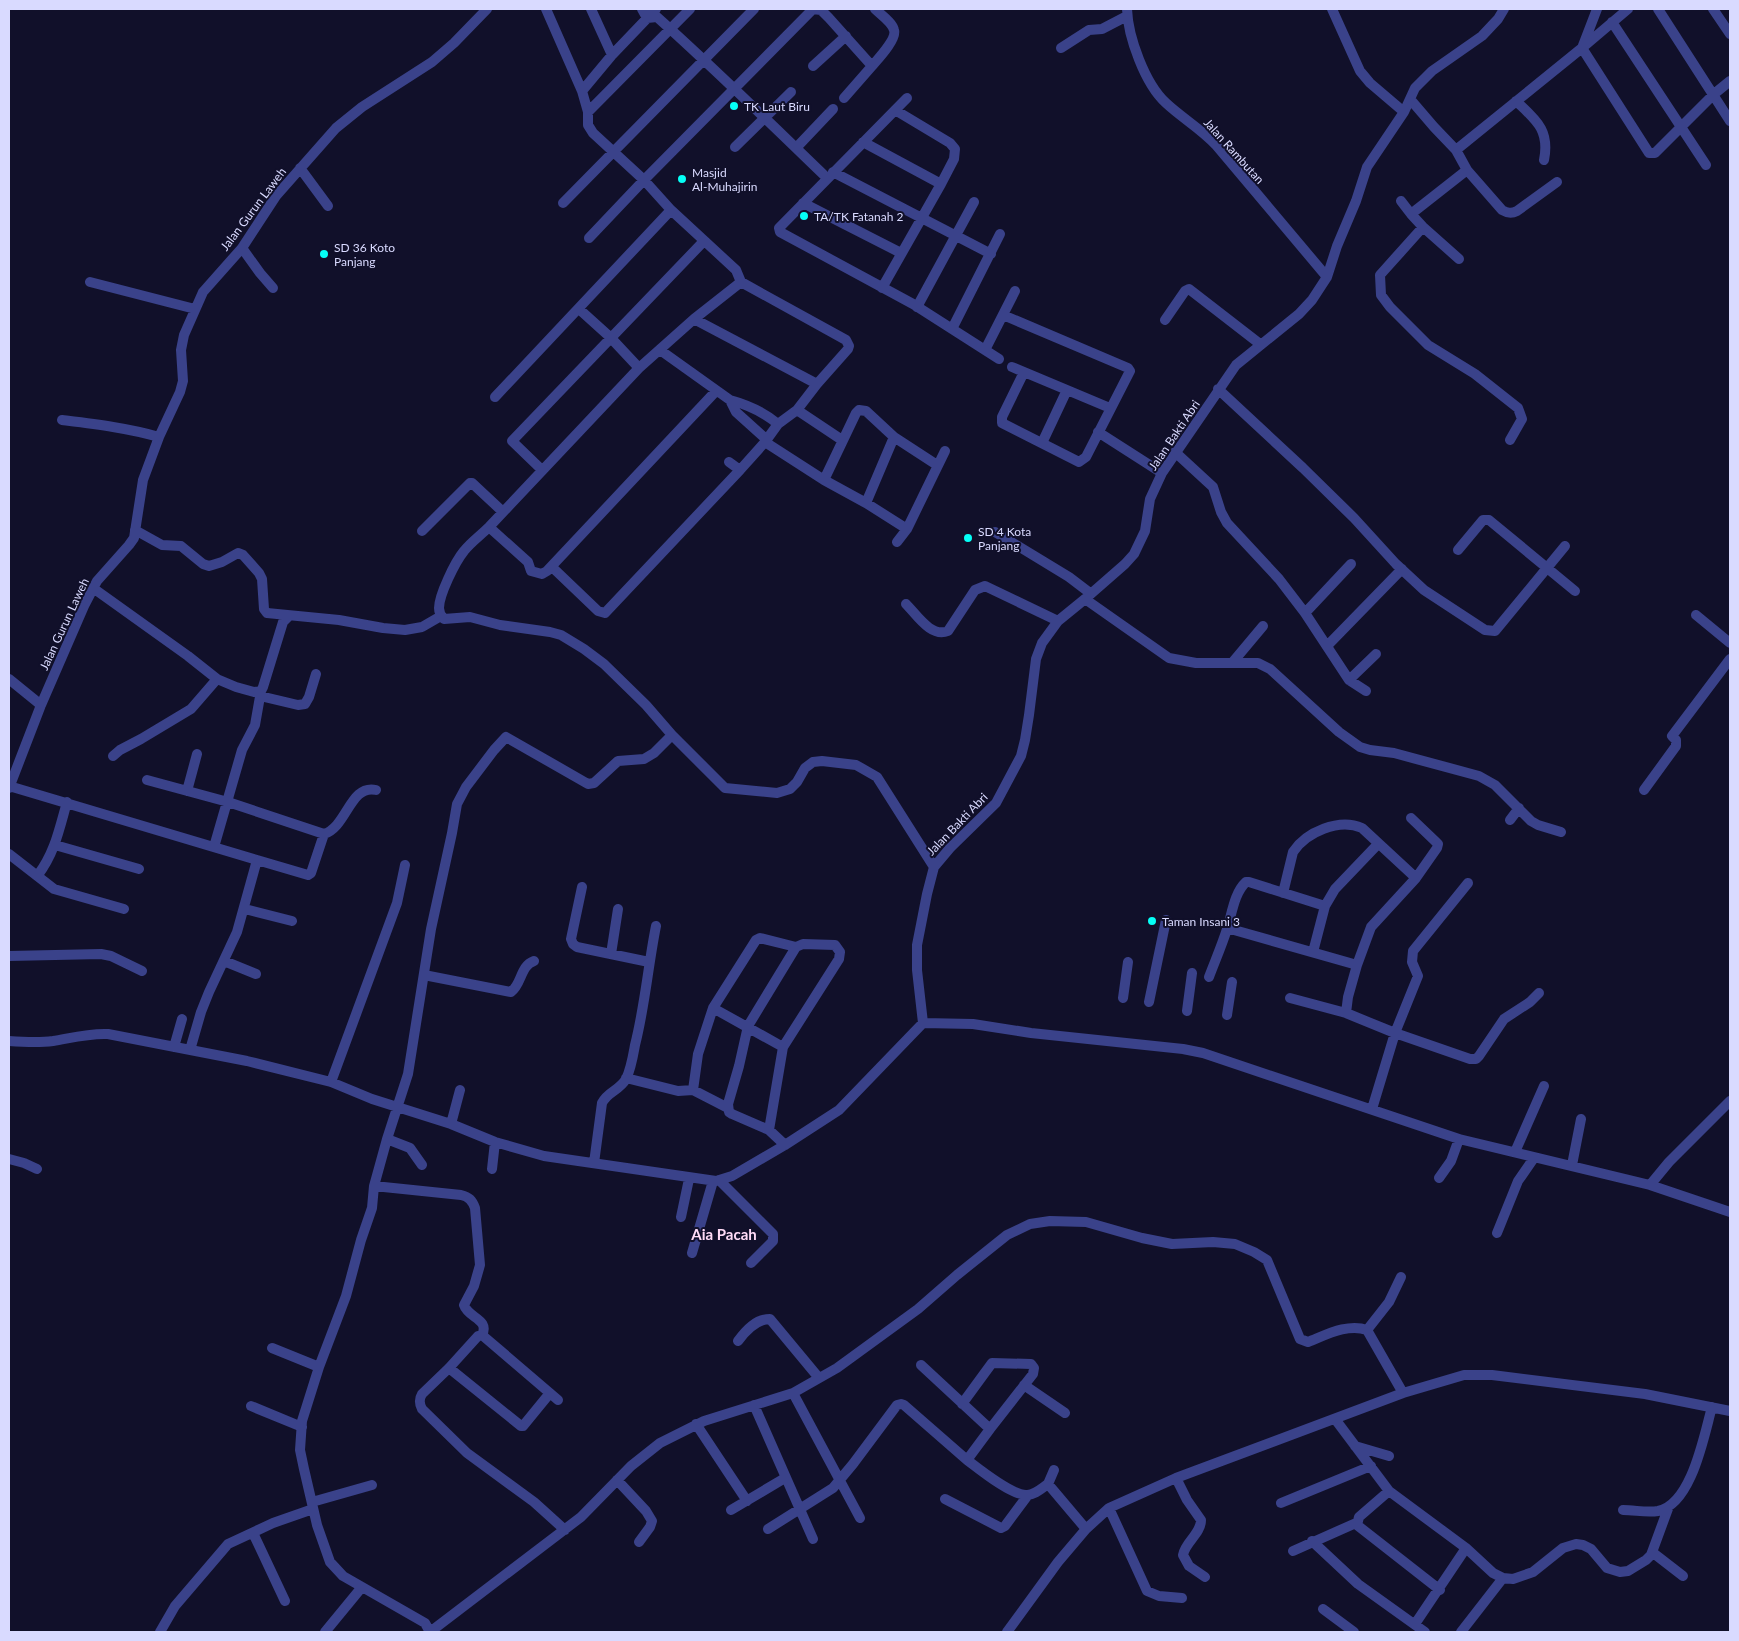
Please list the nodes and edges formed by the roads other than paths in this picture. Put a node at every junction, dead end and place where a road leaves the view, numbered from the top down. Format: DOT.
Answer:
graph roads {
  1 [pos="487,9"];
  2 [pos="546,9"];
  3 [pos="591,9"];
  4 [pos="656,9"];
  5 [pos="690,9"];
  6 [pos="754,9"];
  7 [pos="875,9"];
  8 [pos="1332,9"];
  9 [pos="1504,9"];
  10 [pos="1597,9"];
  11 [pos="1628,9"];
  12 [pos="1658,9"];
  13 [pos="1713,9"];
  14 [pos="1127,13"];
  15 [pos="644,14"];
  16 [pos="1612,22"];
  17 [pos="671,30"];
  18 [pos="1730,34"];
  19 [pos="846,36"];
  20 [pos="1061,48"];
  21 [pos="1582,48"];
  22 [pos="612,55"];
  23 [pos="705,60"];
  24 [pos="813,66"];
  25 [pos="872,66"];
  26 [pos="1730,81"];
  27 [pos="733,89"];
  28 [pos="582,91"];
  29 [pos="791,92"];
  30 [pos="1714,94"];
  31 [pos="844,98"];
  32 [pos="907,98"];
  33 [pos="1410,99"];
  34 [pos="1516,101"];
  35 [pos="833,109"];
  36 [pos="894,110"];
  37 [pos="588,112"];
  38 [pos="1404,112"];
  39 [pos="764,118"];
  40 [pos="1730,121"];
  41 [pos="1681,127"];
  42 [pos="864,142"];
  43 [pos="735,146"];
  44 [pos="796,148"];
  45 [pos="1456,150"];
  46 [pos="613,151"];
  47 [pos="1544,160"];
  48 [pos="1706,165"];
  49 [pos="300,168"];
  50 [pos="1467,170"];
  51 [pos="830,175"];
  52 [pos="644,180"];
  53 [pos="1557,182"];
  54 [pos="941,184"];
  55 [pos="1401,201"];
  56 [pos="974,202"];
  57 [pos="563,203"];
  58 [pos="803,203"];
  59 [pos="328,206"];
  60 [pos="671,210"];
  61 [pos="1411,214"];
  62 [pos="921,218"];
  63 [pos="1422,228"];
  64 [pos="1000,234"];
  65 [pos="956,236"];
  66 [pos="589,238"];
  67 [pos="704,241"];
  68 [pos="242,248"];
  69 [pos="900,253"];
  70 [pos="991,254"];
  71 [pos="1459,259"];
  72 [pos="1327,277"];
  73 [pos="90,282"];
  74 [pos="741,282"];
  75 [pos="273,288"];
  76 [pos="882,288"];
  77 [pos="1015,291"];
  78 [pos="917,307"];
  79 [pos="195,309"];
  80 [pos="579,309"];
  81 [pos="1003,315"];
  82 [pos="694,319"];
  83 [pos="1164,320"];
  84 [pos="952,329"];
  85 [pos="610,337"];
  86 [pos="1260,344"];
  87 [pos="660,350"];
  88 [pos="985,350"];
  89 [pos="999,358"];
  90 [pos="1012,367"];
  91 [pos="639,368"];
  92 [pos="1024,372"];
  93 [pos="817,384"];
  94 [pos="1218,389"];
  95 [pos="1067,390"];
  96 [pos="716,391"];
  97 [pos="495,398"];
  98 [pos="730,400"];
  99 [pos="1110,408"];
  100 [pos="797,410"];
  101 [pos="62,420"];
  102 [pos="778,424"];
  103 [pos="1098,432"];
  104 [pos="160,437"];
  105 [pos="894,438"];
  106 [pos="842,440"];
  107 [pos="1510,440"];
  108 [pos="765,441"];
  109 [pos="1042,443"];
  110 [pos="945,451"];
  111 [pos="1175,452"];
  112 [pos="729,462"];
  113 [pos="937,465"];
  114 [pos="542,470"];
  115 [pos="740,470"];
  116 [pos="1162,472"];
  117 [pos="824,480"];
  118 [pos="866,503"];
  119 [pos="503,512"];
  120 [pos="490,526"];
  121 [pos="907,528"];
  122 [pos="135,530"];
  123 [pos="422,531"];
  124 [pos="994,532"];
  125 [pos="897,542"];
  126 [pos="1564,546"];
  127 [pos="1458,550"];
  128 [pos="1351,564"];
  129 [pos="552,567"];
  130 [pos="1547,567"];
  131 [pos="1402,569"];
  132 [pos="93,588"];
  133 [pos="1575,591"];
  134 [pos="1087,596"];
  135 [pos="906,604"];
  136 [pos="1305,613"];
  137 [pos="1696,615"];
  138 [pos="289,616"];
  139 [pos="441,616"];
  140 [pos="1058,621"];
  141 [pos="1263,626"];
  142 [pos="1730,642"];
  143 [pos="1327,646"];
  144 [pos="1376,654"];
  145 [pos="1730,659"];
  146 [pos="1232,663"];
  147 [pos="316,674"];
  148 [pos="9,679"];
  149 [pos="217,679"];
  150 [pos="1349,680"];
  151 [pos="1366,691"];
  152 [pos="260,694"];
  153 [pos="41,705"];
  154 [pos="672,735"];
  155 [pos="197,754"];
  156 [pos="113,756"];
  157 [pos="147,780"];
  158 [pos="9,787"];
  159 [pos="376,790"];
  160 [pos="1644,790"];
  161 [pos="187,791"];
  162 [pos="67,802"];
  163 [pos="228,802"];
  164 [pos="1519,808"];
  165 [pos="1411,818"];
  166 [pos="1510,820"];
  167 [pos="1561,832"];
  168 [pos="324,834"];
  169 [pos="1378,844"];
  170 [pos="55,845"];
  171 [pos="214,847"];
  172 [pos="9,854"];
  173 [pos="257,860"];
  174 [pos="405,865"];
  175 [pos="934,867"];
  176 [pos="139,869"];
  177 [pos="38,875"];
  178 [pos="1416,878"];
  179 [pos="1468,883"];
  180 [pos="582,887"];
  181 [pos="1283,893"];
  182 [pos="1325,906"];
  183 [pos="124,909"];
  184 [pos="245,909"];
  185 [pos="618,909"];
  186 [pos="1166,920"];
  187 [pos="292,921"];
  188 [pos="656,926"];
  189 [pos="1227,928"];
  190 [pos="796,946"];
  191 [pos="1312,952"];
  192 [pos="611,954"];
  193 [pos="9,956"];
  194 [pos="224,962"];
  195 [pos="534,962"];
  196 [pos="649,962"];
  197 [pos="1128,962"];
  198 [pos="1357,965"];
  199 [pos="142,971"];
  200 [pos="1192,973"];
  201 [pos="256,974"];
  202 [pos="424,976"];
  203 [pos="1209,977"];
  204 [pos="1232,982"];
  205 [pos="1539,994"];
  206 [pos="1123,998"];
  207 [pos="1290,998"];
  208 [pos="1149,1002"];
  209 [pos="713,1008"];
  210 [pos="1187,1010"];
  211 [pos="1346,1013"];
  212 [pos="1227,1015"];
  213 [pos="182,1018"];
  214 [pos="923,1023"];
  215 [pos="748,1026"];
  216 [pos="1395,1033"];
  217 [pos="9,1041"];
  218 [pos="783,1046"];
  219 [pos="174,1047"];
  220 [pos="190,1050"];
  221 [pos="626,1078"];
  222 [pos="331,1082"];
  223 [pos="1544,1086"];
  224 [pos="460,1090"];
  225 [pos="693,1090"];
  226 [pos="1730,1101"];
  227 [pos="398,1106"];
  228 [pos="728,1108"];
  229 [pos="1372,1109"];
  230 [pos="1581,1118"];
  231 [pos="451,1124"];
  232 [pos="769,1130"];
  233 [pos="387,1139"];
  234 [pos="1459,1139"];
  235 [pos="495,1142"];
  236 [pos="785,1145"];
  237 [pos="1515,1152"];
  238 [pos="1534,1158"];
  239 [pos="9,1159"];
  240 [pos="594,1163"];
  241 [pos="422,1165"];
  242 [pos="1572,1165"];
  243 [pos="37,1168"];
  244 [pos="492,1169"];
  245 [pos="1439,1178"];
  246 [pos="689,1179"];
  247 [pos="716,1181"];
  248 [pos="1650,1185"];
  249 [pos="374,1186"];
  250 [pos="1730,1212"];
  251 [pos="681,1217"];
  252 [pos="1497,1233"];
  253 [pos="692,1252"];
  254 [pos="751,1263"];
  255 [pos="1401,1277"];
  256 [pos="1367,1330"];
  257 [pos="482,1336"];
  258 [pos="738,1341"];
  259 [pos="272,1348"];
  260 [pos="921,1365"];
  261 [pos="319,1367"];
  262 [pos="449,1368"];
  263 [pos="819,1378"];
  264 [pos="1024,1385"];
  265 [pos="550,1393"];
  266 [pos="793,1393"];
  267 [pos="1403,1393"];
  268 [pos="558,1400"];
  269 [pos="962,1404"];
  270 [pos="754,1405"];
  271 [pos="251,1406"];
  272 [pos="1712,1407"];
  273 [pos="1730,1411"];
  274 [pos="1065,1413"];
  275 [pos="1334,1419"];
  276 [pos="696,1424"];
  277 [pos="302,1427"];
  278 [pos="990,1429"];
  279 [pos="1355,1446"];
  280 [pos="1389,1456"];
  281 [pos="967,1460"];
  282 [pos="1371,1466"];
  283 [pos="1054,1470"];
  284 [pos="785,1478"];
  285 [pos="1176,1478"];
  286 [pos="617,1480"];
  287 [pos="840,1481"];
  288 [pos="1048,1484"];
  289 [pos="372,1485"];
  290 [pos="1389,1492"];
  291 [pos="1028,1495"];
  292 [pos="945,1499"];
  293 [pos="746,1501"];
  294 [pos="1281,1503"];
  295 [pos="312,1506"];
  296 [pos="1668,1506"];
  297 [pos="800,1508"];
  298 [pos="1109,1508"];
  299 [pos="731,1510"];
  300 [pos="1623,1510"];
  301 [pos="860,1518"];
  302 [pos="1356,1522"];
  303 [pos="1086,1529"];
  304 [pos="564,1530"];
  305 [pos="768,1530"];
  306 [pos="253,1533"];
  307 [pos="814,1539"];
  308 [pos="1312,1541"];
  309 [pos="639,1542"];
  310 [pos="1466,1548"];
  311 [pos="1293,1550"];
  312 [pos="1652,1552"];
  313 [pos="1204,1576"];
  314 [pos="1682,1576"];
  315 [pos="1503,1578"];
  316 [pos="362,1587"];
  317 [pos="1440,1590"];
  318 [pos="1182,1598"];
  319 [pos="285,1601"];
  320 [pos="1323,1609"];
  321 [pos="1415,1624"];
  322 [pos="160,1632"];
  323 [pos="325,1632"];
  324 [pos="430,1632"];
  325 [pos="1008,1632"];
  326 [pos="1354,1632"];
  327 [pos="1425,1632"];
  328 [pos="1461,1632"];
  1 -- 49 [label="street, Jalan Gurun Laweh"];
  2 -- 28 [label="street"];
  3 -- 22 [label="street"];
  4 -- 15 [label="street"];
  5 -- 17 [label="street"];
  6 -- 23 [label="street"];
  7 -- 25 [label="street"];
  8 -- 38 [label="street"];
  9 -- 33 [label="street, Jalan Bakti Abri"];
  10 -- 21 [label="street"];
  11 -- 16 [label="street"];
  12 -- 30 [label="street"];
  13 -- 18 [label="street"];
  14 -- 20 [label="street"];
  14 -- 72 [label="street, Jalan Rambutan"];
  15 -- 17 [label="street"];
  15 -- 22 [label="street"];
  16 -- 21 [label="street"];
  16 -- 41 [label="street"];
  17 -- 23 [label="street"];
  17 -- 37 [label="street"];
  19 -- 24 [label="street"];
  19 -- 25 [label="street"];
  19 -- 27 [label="street"];
  21 -- 34 [label="street"];
  21 -- 41 [label="street"];
  22 -- 28 [label="street"];
  23 -- 27 [label="street"];
  23 -- 46 [label="street"];
  25 -- 31 [label="street"];
  26 -- 30 [label="street"];
  27 -- 39 [label="street"];
  27 -- 52 [label="street"];
  28 -- 37 [label="street"];
  29 -- 39 [label="street"];
  30 -- 40 [label="street"];
  30 -- 41 [label="street"];
  32 -- 36 [label="street"];
  33 -- 38 [label="street, Jalan Bakti Abri"];
  33 -- 45 [label="street"];
  34 -- 45 [label="street"];
  34 -- 47 [label="street"];
  35 -- 44 [label="street"];
  36 -- 42 [label="street"];
  36 -- 54 [label="street"];
  37 -- 46 [label="street"];
  38 -- 72 [label="street, Jalan Bakti Abri"];
  39 -- 43 [label="street"];
  39 -- 44 [label="street"];
  41 -- 48 [label="street"];
  42 -- 51 [label="street"];
  42 -- 54 [label="street"];
  44 -- 51 [label="street"];
  45 -- 50 [label="street"];
  46 -- 52 [label="street"];
  46 -- 57 [label="street"];
  49 -- 59 [label="street"];
  49 -- 68 [label="street, Jalan Gurun Laweh"];
  50 -- 53 [label="street"];
  50 -- 61 [label="street"];
  51 -- 58 [label="street"];
  51 -- 62 [label="street"];
  52 -- 60 [label="street"];
  52 -- 66 [label="street"];
  54 -- 62 [label="street"];
  55 -- 61 [label="street"];
  56 -- 65 [label="street"];
  58 -- 69 [label="street"];
  58 -- 76 [label="street"];
  60 -- 67 [label="street"];
  60 -- 80 [label="street"];
  61 -- 63 [label="street"];
  62 -- 65 [label="street"];
  62 -- 69 [label="street"];
  63 -- 71 [label="street"];
  63 -- 107 [label="street"];
  64 -- 70 [label="street"];
  65 -- 70 [label="street"];
  65 -- 78 [label="street"];
  67 -- 74 [label="street"];
  67 -- 85 [label="street"];
  68 -- 75 [label="street"];
  68 -- 79 [label="street, Jalan Gurun Laweh"];
  69 -- 76 [label="street"];
  70 -- 84 [label="street"];
  72 -- 86 [label="street, Jalan Bakti Abri"];
  73 -- 79 [label="street"];
  74 -- 82 [label="street"];
  74 -- 93 [label="street"];
  76 -- 78 [label="street"];
  77 -- 81 [label="street"];
  78 -- 84 [label="street"];
  79 -- 104 [label="street, Jalan Gurun Laweh"];
  80 -- 85 [label="street"];
  80 -- 97 [label="street"];
  81 -- 88 [label="street"];
  81 -- 99 [label="street"];
  82 -- 87 [label="street"];
  82 -- 93 [label="street"];
  83 -- 86 [label="street"];
  84 -- 88 [label="street"];
  85 -- 91 [label="street"];
  85 -- 114 [label="street"];
  86 -- 94 [label="street, Jalan Bakti Abri"];
  87 -- 91 [label="street"];
  87 -- 96 [label="street"];
  88 -- 89 [label="street"];
  90 -- 92 [label="street"];
  91 -- 114 [label="street"];
  92 -- 95 [label="street"];
  92 -- 109 [label="street"];
  93 -- 100 [label="street"];
  94 -- 111 [label="street, Jalan Bakti Abri"];
  94 -- 131 [label="street"];
  95 -- 99 [label="street"];
  95 -- 109 [label="street"];
  96 -- 98 [label="street"];
  96 -- 129 [label="street"];
  98 -- 102 [label="street"];
  98 -- 108 [label="street"];
  99 -- 103 [label="street"];
  100 -- 102 [label="street"];
  100 -- 106 [label="street"];
  101 -- 104 [label="street"];
  102 -- 108 [label="street"];
  103 -- 109 [label="street"];
  103 -- 116 [label="street"];
  104 -- 122 [label="street, Jalan Gurun Laweh"];
  105 -- 106 [label="street"];
  105 -- 113 [label="street"];
  105 -- 118 [label="street"];
  106 -- 117 [label="street"];
  108 -- 115 [label="street"];
  108 -- 117 [label="street"];
  110 -- 113 [label="street"];
  111 -- 116 [label="street, Jalan Bakti Abri"];
  111 -- 136 [label="street"];
  112 -- 115 [label="street"];
  113 -- 121 [label="street"];
  114 -- 119 [label="street"];
  115 -- 129 [label="street"];
  116 -- 134 [label="street, Jalan Bakti Abri"];
  117 -- 118 [label="street"];
  118 -- 121 [label="street"];
  119 -- 120 [label="street"];
  119 -- 123 [label="street"];
  120 -- 129 [label="street"];
  120 -- 139 [label="street"];
  121 -- 125 [label="street"];
  122 -- 132 [label="street, Jalan Gurun Laweh"];
  122 -- 138 [label="street"];
  124 -- 134 [label="street"];
  126 -- 130 [label="street"];
  127 -- 130 [label="street"];
  128 -- 136 [label="street"];
  130 -- 131 [label="street"];
  130 -- 133 [label="street"];
  131 -- 143 [label="street"];
  132 -- 149 [label="street"];
  132 -- 153 [label="street, Jalan Gurun Laweh"];
  134 -- 140 [label="street, Jalan Bakti Abri"];
  134 -- 146 [label="street"];
  135 -- 140 [label="street"];
  136 -- 143 [label="street"];
  137 -- 142 [label="street"];
  138 -- 139 [label="street"];
  138 -- 152 [label="street"];
  139 -- 154 [label="street"];
  140 -- 175 [label="street, Jalan Bakti Abri"];
  141 -- 146 [label="street"];
  143 -- 150 [label="street"];
  144 -- 150 [label="street"];
  145 -- 160 [label="street"];
  146 -- 164 [label="street"];
  147 -- 152 [label="street"];
  148 -- 153 [label="street"];
  149 -- 152 [label="street"];
  149 -- 156 [label="street"];
  150 -- 151 [label="street"];
  152 -- 163 [label="street"];
  153 -- 158 [label="street, Jalan Gurun Laweh"];
  154 -- 175 [label="street"];
  154 -- 202 [label="street"];
  155 -- 161 [label="street"];
  157 -- 161 [label="street"];
  158 -- 162 [label="street"];
  159 -- 168 [label="street"];
  161 -- 163 [label="street"];
  162 -- 170 [label="street"];
  162 -- 171 [label="street"];
  163 -- 168 [label="street"];
  163 -- 171 [label="street"];
  164 -- 166 [label="street"];
  164 -- 167 [label="street"];
  165 -- 178 [label="street"];
  168 -- 173 [label="street"];
  169 -- 178 [label="street"];
  169 -- 181 [label="street"];
  169 -- 182 [label="street"];
  170 -- 176 [label="street"];
  170 -- 177 [label="street"];
  171 -- 173 [label="street"];
  172 -- 177 [label="street"];
  173 -- 184 [label="street"];
  174 -- 222 [label="street"];
  175 -- 214 [label="street, Jalan Bakti Abri"];
  177 -- 183 [label="street"];
  178 -- 198 [label="street"];
  179 -- 216 [label="street"];
  180 -- 192 [label="street"];
  181 -- 182 [label="street"];
  181 -- 189 [label="street"];
  182 -- 191 [label="street"];
  184 -- 187 [label="street"];
  184 -- 194 [label="street"];
  185 -- 192 [label="street"];
  186 -- 208 [label="street"];
  188 -- 196 [label="street"];
  189 -- 191 [label="street"];
  189 -- 203 [label="street"];
  190 -- 209 [label="street"];
  190 -- 215 [label="street"];
  190 -- 218 [label="street"];
  191 -- 198 [label="street"];
  192 -- 196 [label="street"];
  193 -- 199 [label="street"];
  194 -- 201 [label="street"];
  194 -- 220 [label="street"];
  195 -- 202 [label="street"];
  196 -- 221 [label="street"];
  197 -- 206 [label="street"];
  198 -- 211 [label="street"];
  200 -- 210 [label="street"];
  202 -- 227 [label="street"];
  204 -- 212 [label="street"];
  205 -- 216 [label="street"];
  207 -- 211 [label="street"];
  209 -- 215 [label="street"];
  209 -- 225 [label="street"];
  211 -- 216 [label="street"];
  213 -- 219 [label="street"];
  214 -- 229 [label="street"];
  214 -- 236 [label="street"];
  215 -- 218 [label="street"];
  215 -- 228 [label="street"];
  216 -- 229 [label="street"];
  217 -- 219 [label="street"];
  218 -- 232 [label="street"];
  219 -- 220 [label="street"];
  220 -- 222 [label="street"];
  221 -- 225 [label="street"];
  221 -- 240 [label="street"];
  222 -- 227 [label="street"];
  223 -- 237 [label="street"];
  224 -- 231 [label="street"];
  225 -- 228 [label="street"];
  226 -- 248 [label="street"];
  227 -- 231 [label="street"];
  227 -- 233 [label="street"];
  228 -- 232 [label="street"];
  229 -- 234 [label="street"];
  230 -- 242 [label="street"];
  231 -- 235 [label="street"];
  232 -- 236 [label="street"];
  233 -- 241 [label="street"];
  233 -- 249 [label="street"];
  234 -- 237 [label="street"];
  234 -- 245 [label="street"];
  235 -- 240 [label="street"];
  235 -- 244 [label="street"];
  236 -- 247 [label="street"];
  237 -- 238 [label="street"];
  238 -- 242 [label="street"];
  238 -- 252 [label="street"];
  239 -- 243 [label="street"];
  240 -- 246 [label="street"];
  242 -- 248 [label="street"];
  246 -- 247 [label="street"];
  246 -- 251 [label="street"];
  247 -- 253 [label="street"];
  247 -- 254 [label="street"];
  248 -- 250 [label="street"];
  249 -- 257 [label="street"];
  249 -- 261 [label="street"];
  255 -- 256 [label="street"];
  256 -- 263 [label="street"];
  256 -- 267 [label="street"];
  257 -- 262 [label="street"];
  257 -- 265 [label="street"];
  258 -- 263 [label="street"];
  259 -- 261 [label="street"];
  260 -- 269 [label="street"];
  261 -- 277 [label="street"];
  262 -- 265 [label="street"];
  262 -- 304 [label="street"];
  263 -- 266 [label="street"];
  264 -- 269 [label="street"];
  264 -- 274 [label="street"];
  264 -- 278 [label="street"];
  265 -- 268 [label="street"];
  266 -- 270 [label="street"];
  266 -- 287 [label="street"];
  267 -- 272 [label="street"];
  267 -- 275 [label="street"];
  269 -- 278 [label="street"];
  270 -- 276 [label="street"];
  270 -- 284 [label="street"];
  271 -- 277 [label="street"];
  272 -- 273 [label="street"];
  272 -- 296 [label="street"];
  275 -- 279 [label="street"];
  275 -- 285 [label="street"];
  276 -- 286 [label="street"];
  276 -- 293 [label="street"];
  277 -- 295 [label="street"];
  278 -- 281 [label="street"];
  279 -- 280 [label="street"];
  279 -- 282 [label="street"];
  281 -- 287 [label="street"];
  281 -- 291 [label="street"];
  282 -- 290 [label="street"];
  282 -- 294 [label="street"];
  283 -- 288 [label="street"];
  284 -- 293 [label="street"];
  284 -- 297 [label="street"];
  285 -- 298 [label="street"];
  285 -- 313 [label="street"];
  286 -- 304 [label="street"];
  286 -- 309 [label="street"];
  287 -- 297 [label="street"];
  287 -- 301 [label="street"];
  288 -- 291 [label="street"];
  288 -- 303 [label="street"];
  289 -- 295 [label="street"];
  290 -- 302 [label="street"];
  290 -- 310 [label="street"];
  291 -- 292 [label="street"];
  293 -- 299 [label="street"];
  295 -- 306 [label="street"];
  295 -- 316 [label="street"];
  296 -- 300 [label="street"];
  296 -- 312 [label="street"];
  297 -- 305 [label="street"];
  297 -- 307 [label="street"];
  298 -- 303 [label="street"];
  298 -- 318 [label="street"];
  302 -- 308 [label="street"];
  302 -- 317 [label="street"];
  303 -- 325 [label="street"];
  304 -- 324 [label="street"];
  306 -- 319 [label="street"];
  306 -- 322 [label="street"];
  308 -- 311 [label="street"];
  308 -- 321 [label="street"];
  310 -- 315 [label="street"];
  310 -- 317 [label="street"];
  312 -- 314 [label="street"];
  312 -- 315 [label="street"];
  315 -- 328 [label="street"];
  316 -- 323 [label="street"];
  316 -- 324 [label="street"];
  317 -- 321 [label="street"];
  320 -- 326 [label="street"];
  321 -- 327 [label="street"];
}
